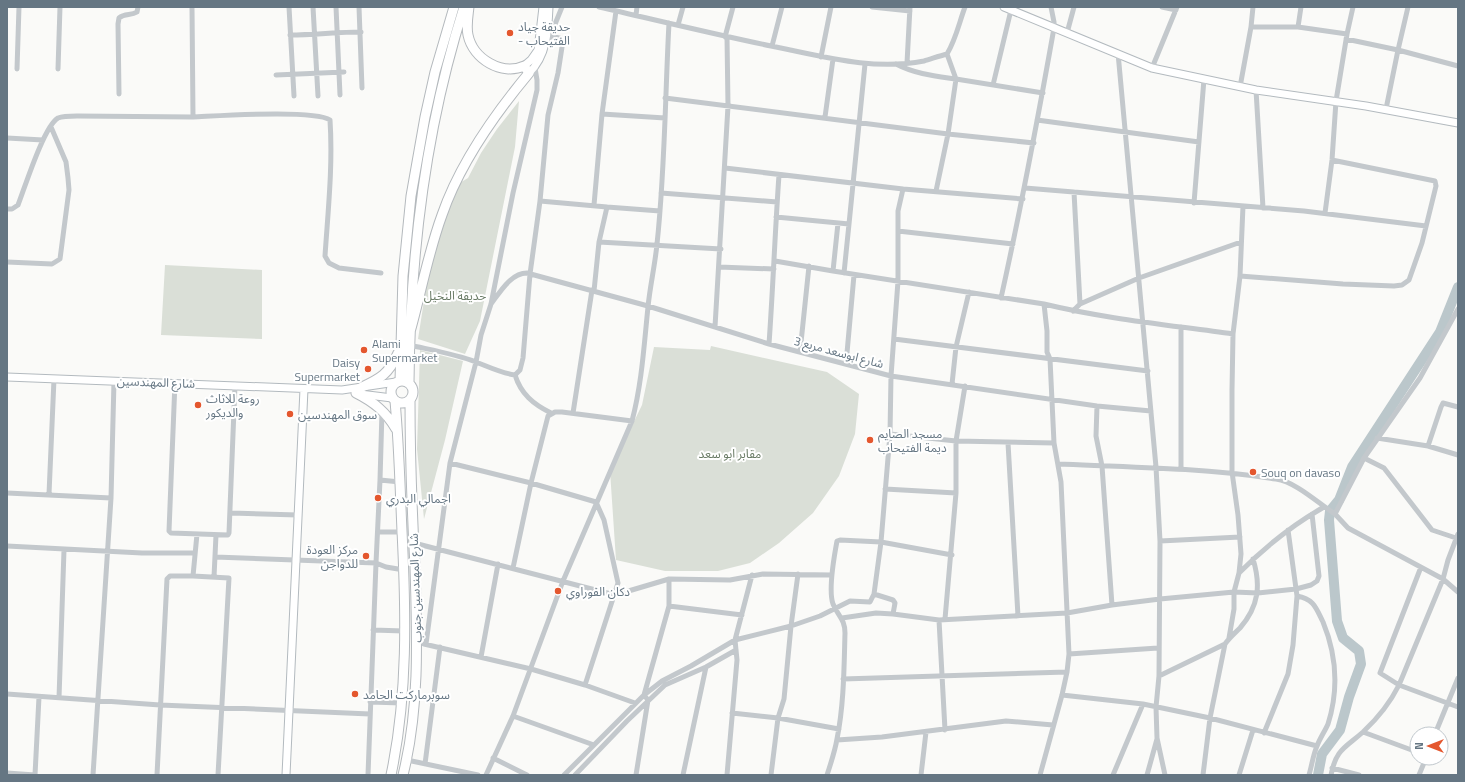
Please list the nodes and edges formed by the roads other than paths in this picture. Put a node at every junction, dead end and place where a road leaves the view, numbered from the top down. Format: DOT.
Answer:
graph roads {
  1 [pos="19,7"];
  2 [pos="60,7"];
  3 [pos="138,7"];
  4 [pos="192,7"];
  5 [pos="289,7"];
  6 [pos="313,7"];
  7 [pos="336,7"];
  8 [pos="359,7"];
  9 [pos="454,7"];
  10 [pos="464,7"];
  11 [pos="469,7"];
  12 [pos="543,7"];
  13 [pos="550,7"];
  14 [pos="562,7"];
  15 [pos="599,7"];
  16 [pos="637,7"];
  17 [pos="683,7"];
  18 [pos="733,7"];
  19 [pos="782,7"];
  20 [pos="831,7"];
  21 [pos="872,7"];
  22 [pos="965,7"];
  23 [pos="1051,7"];
  24 [pos="1074,7"];
  25 [pos="1162,7"];
  26 [pos="1252,7"];
  27 [pos="1301,7"];
  28 [pos="1354,7"];
  29 [pos="1408,7"];
  30 [pos="1008,8"];
  31 [pos="910,9"];
  32 [pos="1177,9"];
  33 [pos="616,11"];
  34 [pos="636,15"];
  35 [pos="669,23"];
  36 [pos="678,25"];
  37 [pos="1251,27"];
  38 [pos="1298,27"];
  39 [pos="1054,28"];
  40 [pos="337,32"];
  41 [pos="361,32"];
  42 [pos="1067,33"];
  43 [pos="290,35"];
  44 [pos="314,35"];
  45 [pos="550,36"];
  46 [pos="1346,36"];
  47 [pos="726,37"];
  48 [pos="545,45"];
  49 [pos="772,46"];
  50 [pos="1398,50"];
  51 [pos="1118,53"];
  52 [pos="947,54"];
  53 [pos="821,57"];
  54 [pos="834,60"];
  55 [pos="907,63"];
  56 [pos="865,64"];
  57 [pos="895,64"];
  58 [pos="1458,66"];
  59 [pos="1152,68"];
  60 [pos="17,69"];
  61 [pos="58,69"];
  62 [pos="529,69"];
  63 [pos="342,72"];
  64 [pos="316,73"];
  65 [pos="293,74"];
  66 [pos="276,75"];
  67 [pos="956,79"];
  68 [pos="1204,79"];
  69 [pos="993,85"];
  70 [pos="1240,87"];
  71 [pos="362,88"];
  72 [pos="1256,90"];
  73 [pos="1043,93"];
  74 [pos="119,94"];
  75 [pos="340,95"];
  76 [pos="294,96"];
  77 [pos="318,96"];
  78 [pos="665,98"];
  79 [pos="1336,101"];
  80 [pos="728,106"];
  81 [pos="1386,109"];
  82 [pos="602,114"];
  83 [pos="193,117"];
  84 [pos="825,117"];
  85 [pos="665,118"];
  86 [pos="1037,120"];
  87 [pos="860,123"];
  88 [pos="1458,123"];
  89 [pos="51,127"];
  90 [pos="1125,132"];
  91 [pos="948,134"];
  92 [pos="7,138"];
  93 [pos="43,140"];
  94 [pos="1199,142"];
  95 [pos="1034,143"];
  96 [pos="1332,160"];
  97 [pos="725,168"];
  98 [pos="779,175"];
  99 [pos="853,184"];
  100 [pos="1025,188"];
  101 [pos="903,189"];
  102 [pos="936,191"];
  103 [pos="1074,192"];
  104 [pos="661,193"];
  105 [pos="724,198"];
  106 [pos="1131,198"];
  107 [pos="1023,199"];
  108 [pos="540,200"];
  109 [pos="777,202"];
  110 [pos="1194,203"];
  111 [pos="594,205"];
  112 [pos="1244,206"];
  113 [pos="607,207"];
  114 [pos="1263,208"];
  115 [pos="7,209"];
  116 [pos="660,211"];
  117 [pos="1325,213"];
  118 [pos="776,217"];
  119 [pos="838,223"];
  120 [pos="849,224"];
  121 [pos="1426,226"];
  122 [pos="898,231"];
  123 [pos="599,242"];
  124 [pos="1241,242"];
  125 [pos="1013,244"];
  126 [pos="657,245"];
  127 [pos="720,249"];
  128 [pos="775,260"];
  129 [pos="7,262"];
  130 [pos="809,266"];
  131 [pos="719,267"];
  132 [pos="774,269"];
  133 [pos="834,271"];
  134 [pos="381,273"];
  135 [pos="844,273"];
  136 [pos="530,274"];
  137 [pos="854,275"];
  138 [pos="1240,276"];
  139 [pos="1139,278"];
  140 [pos="898,281"];
  141 [pos="593,291"];
  142 [pos="968,292"];
  143 [pos="1001,298"];
  144 [pos="491,304"];
  145 [pos="1044,304"];
  146 [pos="1080,304"];
  147 [pos="648,306"];
  148 [pos="1458,309"];
  149 [pos="1073,311"];
  150 [pos="1143,322"];
  151 [pos="715,327"];
  152 [pos="1181,327"];
  153 [pos="410,332"];
  154 [pos="1233,334"];
  155 [pos="894,339"];
  156 [pos="770,344"];
  157 [pos="409,345"];
  158 [pos="956,347"];
  159 [pos="400,350"];
  160 [pos="800,352"];
  161 [pos="1050,359"];
  162 [pos="476,362"];
  163 [pos="846,364"];
  164 [pos="1148,371"];
  165 [pos="515,375"];
  166 [pos="891,376"];
  167 [pos="7,377"];
  168 [pos="54,379"];
  169 [pos="114,381"];
  170 [pos="398,381"];
  171 [pos="175,382"];
  172 [pos="409,383"];
  173 [pos="952,384"];
  174 [pos="236,385"];
  175 [pos="965,386"];
  176 [pos="304,389"];
  177 [pos="358,390"];
  178 [pos="393,399"];
  179 [pos="410,400"];
  180 [pos="1053,400"];
  181 [pos="1097,406"];
  182 [pos="1458,407"];
  183 [pos="382,409"];
  184 [pos="1151,412"];
  185 [pos="551,413"];
  186 [pos="573,413"];
  187 [pos="632,420"];
  188 [pos="397,431"];
  189 [pos="890,434"];
  190 [pos="1378,438"];
  191 [pos="956,441"];
  192 [pos="1008,443"];
  193 [pos="1054,443"];
  194 [pos="1428,446"];
  195 [pos="1458,455"];
  196 [pos="1364,458"];
  197 [pos="450,463"];
  198 [pos="1058,464"];
  199 [pos="1102,466"];
  200 [pos="1156,467"];
  201 [pos="1181,469"];
  202 [pos="1232,472"];
  203 [pos="380,480"];
  204 [pos="400,482"];
  205 [pos="531,483"];
  206 [pos="885,489"];
  207 [pos="7,493"];
  208 [pos="956,493"];
  209 [pos="48,494"];
  210 [pos="111,498"];
  211 [pos="596,502"];
  212 [pos="1324,507"];
  213 [pos="231,513"];
  214 [pos="1312,514"];
  215 [pos="1335,514"];
  216 [pos="298,515"];
  217 [pos="1288,530"];
  218 [pos="378,532"];
  219 [pos="402,532"];
  220 [pos="197,534"];
  221 [pos="216,535"];
  222 [pos="1457,536"];
  223 [pos="1240,537"];
  224 [pos="1160,541"];
  225 [pos="881,542"];
  226 [pos="414,543"];
  227 [pos="7,546"];
  228 [pos="438,549"];
  229 [pos="64,550"];
  230 [pos="107,551"];
  231 [pos="195,553"];
  232 [pos="952,555"];
  233 [pos="215,557"];
  234 [pos="1253,560"];
  235 [pos="296,561"];
  236 [pos="376,563"];
  237 [pos="498,564"];
  238 [pos="1421,567"];
  239 [pos="513,568"];
  240 [pos="404,570"];
  241 [pos="1239,573"];
  242 [pos="798,574"];
  243 [pos="752,575"];
  244 [pos="832,575"];
  245 [pos="193,576"];
  246 [pos="214,576"];
  247 [pos="669,579"];
  248 [pos="1443,579"];
  249 [pos="564,581"];
  250 [pos="1296,589"];
  251 [pos="1234,592"];
  252 [pos="1458,592"];
  253 [pos="1258,593"];
  254 [pos="874,594"];
  255 [pos="615,595"];
  256 [pos="1297,596"];
  257 [pos="1160,600"];
  258 [pos="1112,605"];
  259 [pos="669,606"];
  260 [pos="836,609"];
  261 [pos="417,612"];
  262 [pos="404,613"];
  263 [pos="1067,613"];
  264 [pos="893,614"];
  265 [pos="742,615"];
  266 [pos="1018,616"];
  267 [pos="842,618"];
  268 [pos="939,620"];
  269 [pos="945,620"];
  270 [pos="791,626"];
  271 [pos="373,630"];
  272 [pos="404,631"];
  273 [pos="1229,638"];
  274 [pos="735,640"];
  275 [pos="421,644"];
  276 [pos="1225,644"];
  277 [pos="440,647"];
  278 [pos="1158,648"];
  279 [pos="736,650"];
  280 [pos="1069,654"];
  281 [pos="481,657"];
  282 [pos="706,667"];
  283 [pos="531,669"];
  284 [pos="1067,672"];
  285 [pos="942,676"];
  286 [pos="1158,676"];
  287 [pos="1458,678"];
  288 [pos="843,679"];
  289 [pos="1399,685"];
  290 [pos="585,686"];
  291 [pos="7,694"];
  292 [pos="644,695"];
  293 [pos="1062,695"];
  294 [pos="39,697"];
  295 [pos="58,698"];
  296 [pos="648,700"];
  297 [pos="98,701"];
  298 [pos="370,702"];
  299 [pos="402,703"];
  300 [pos="636,703"];
  301 [pos="1448,703"];
  302 [pos="1143,704"];
  303 [pos="160,706"];
  304 [pos="1156,707"];
  305 [pos="1458,707"];
  306 [pos="222,708"];
  307 [pos="289,710"];
  308 [pos="732,713"];
  309 [pos="370,714"];
  310 [pos="513,716"];
  311 [pos="778,718"];
  312 [pos="1210,718"];
  313 [pos="1053,725"];
  314 [pos="1438,726"];
  315 [pos="839,729"];
  316 [pos="945,730"];
  317 [pos="1253,730"];
  318 [pos="926,732"];
  319 [pos="1363,732"];
  320 [pos="1264,733"];
  321 [pos="1157,738"];
  322 [pos="837,740"];
  323 [pos="594,745"];
  324 [pos="1317,746"];
  325 [pos="1409,749"];
  326 [pos="493,758"];
  327 [pos="407,760"];
  328 [pos="425,764"];
  329 [pos="1332,768"];
  330 [pos="7,773"];
  331 [pos="35,775"];
  332 [pos="93,775"];
  333 [pos="157,775"];
  334 [pos="218,775"];
  335 [pos="286,775"];
  336 [pos="368,775"];
  337 [pos="391,775"];
  338 [pos="403,775"];
  339 [pos="478,775"];
  340 [pos="486,775"];
  341 [pos="527,775"];
  342 [pos="565,775"];
  343 [pos="575,775"];
  344 [pos="636,775"];
  345 [pos="683,775"];
  346 [pos="727,775"];
  347 [pos="771,775"];
  348 [pos="827,775"];
  349 [pos="921,775"];
  350 [pos="1040,775"];
  351 [pos="1113,775"];
  352 [pos="1147,775"];
  353 [pos="1165,775"];
  354 [pos="1203,775"];
  355 [pos="1240,775"];
  356 [pos="1309,775"];
  357 [pos="1331,775"];
  358 [pos="1359,775"];
  1 -- 60 [label="street"];
  2 -- 61 [label="street"];
  3 -- 74 [label="street"];
  4 -- 83 [label="street"];
  5 -- 43 [label="street"];
  6 -- 44 [label="street"];
  7 -- 40 [label="street"];
  8 -- 41 [label="street"];
  9 -- 159 [label="highway"];
  10 -- 153 [label="highway"];
  11 -- 62 [label="highway"];
  12 -- 62 [label="street"];
  13 -- 48 [label="street"];
  14 -- 45 [label="street"];
  15 -- 33 [label="street"];
  16 -- 34 [label="street"];
  17 -- 36 [label="street"];
  18 -- 47 [label="street"];
  19 -- 49 [label="street"];
  20 -- 53 [label="street"];
  21 -- 31 [label="street"];
  22 -- 52 [label="street"];
  23 -- 39 [label="street"];
  24 -- 42 [label="street"];
  25 -- 32 [label="street"];
  26 -- 37 [label="street"];
  27 -- 38 [label="street"];
  28 -- 46 [label="street"];
  29 -- 50 [label="street"];
  30 -- 39 [label="street"];
  30 -- 69 [label="street"];
  31 -- 55 [label="street"];
  32 -- 59 [label="street"];
  33 -- 34 [label="street"];
  33 -- 82 [label="street"];
  34 -- 35 [label="street"];
  35 -- 36 [label="street"];
  35 -- 78 [label="street"];
  36 -- 47 [label="street"];
  37 -- 38 [label="street"];
  37 -- 70 [label="street"];
  38 -- 46 [label="street"];
  39 -- 42 [label="street"];
  39 -- 73 [label="street"];
  40 -- 41 [label="street"];
  40 -- 44 [label="street"];
  40 -- 63 [label="street"];
  41 -- 71 [label="street"];
  42 -- 51 [label="street"];
  43 -- 44 [label="street"];
  43 -- 65 [label="street"];
  44 -- 64 [label="street"];
  45 -- 48 [label="street"];
  45 -- 108 [label="street"];
  46 -- 50 [label="street"];
  46 -- 79 [label="street"];
  47 -- 49 [label="street"];
  47 -- 80 [label="street"];
  48 -- 62 [label="street"];
  49 -- 53 [label="street"];
  50 -- 58 [label="street"];
  50 -- 81 [label="street"];
  51 -- 59 [label="street"];
  51 -- 90 [label="street"];
  52 -- 55 [label="street"];
  52 -- 67 [label="street"];
  53 -- 54 [label="street"];
  54 -- 56 [label="street"];
  54 -- 84 [label="street"];
  55 -- 57 [label="street"];
  56 -- 57 [label="street"];
  56 -- 87 [label="street"];
  57 -- 67 [label="street"];
  59 -- 68 [label="street"];
  62 -- 144 [label="street"];
  62 -- 153 [label="highway"];
  63 -- 64 [label="street"];
  63 -- 75 [label="street"];
  64 -- 65 [label="street"];
  64 -- 77 [label="street"];
  65 -- 66 [label="street"];
  65 -- 76 [label="street"];
  67 -- 69 [label="street"];
  67 -- 91 [label="street"];
  68 -- 70 [label="street"];
  68 -- 94 [label="street"];
  69 -- 73 [label="street"];
  70 -- 72 [label="street"];
  72 -- 79 [label="street"];
  72 -- 114 [label="street"];
  73 -- 86 [label="street"];
  78 -- 80 [label="street"];
  78 -- 85 [label="street"];
  79 -- 81 [label="street"];
  79 -- 96 [label="street"];
  80 -- 84 [label="street"];
  80 -- 97 [label="street"];
  81 -- 88 [label="street"];
  82 -- 85 [label="street"];
  82 -- 111 [label="street"];
  83 -- 89 [label="street"];
  83 -- 134 [label="street"];
  84 -- 87 [label="street"];
  85 -- 104 [label="street"];
  86 -- 90 [label="street"];
  86 -- 95 [label="street"];
  87 -- 91 [label="street"];
  87 -- 99 [label="street"];
  89 -- 93 [label="street"];
  89 -- 129 [label="street"];
  90 -- 94 [label="street"];
  90 -- 106 [label="street"];
  91 -- 95 [label="street"];
  91 -- 102 [label="street"];
  92 -- 93 [label="street"];
  93 -- 115 [label="street"];
  94 -- 110 [label="street"];
  95 -- 100 [label="street"];
  96 -- 117 [label="street"];
  96 -- 121 [label="street"];
  97 -- 98 [label="street"];
  97 -- 105 [label="street"];
  98 -- 99 [label="street"];
  98 -- 109 [label="street"];
  99 -- 101 [label="street"];
  99 -- 120 [label="street"];
  100 -- 103 [label="street"];
  100 -- 107 [label="street"];
  101 -- 102 [label="street"];
  101 -- 122 [label="street"];
  102 -- 107 [label="street"];
  103 -- 106 [label="street"];
  103 -- 146 [label="street"];
  104 -- 105 [label="street"];
  104 -- 116 [label="street"];
  105 -- 109 [label="street"];
  105 -- 127 [label="street"];
  106 -- 110 [label="street"];
  106 -- 139 [label="street"];
  107 -- 125 [label="street"];
  108 -- 111 [label="street"];
  108 -- 136 [label="street"];
  109 -- 118 [label="street"];
  110 -- 112 [label="street"];
  111 -- 113 [label="street"];
  112 -- 114 [label="street"];
  112 -- 124 [label="street"];
  113 -- 116 [label="street"];
  113 -- 123 [label="street"];
  114 -- 117 [label="street"];
  116 -- 126 [label="street"];
  117 -- 121 [label="street"];
  118 -- 119 [label="street"];
  118 -- 128 [label="street"];
  119 -- 120 [label="street"];
  119 -- 133 [label="street"];
  120 -- 135 [label="street"];
  121 -- 138 [label="street"];
  122 -- 125 [label="street"];
  122 -- 140 [label="street"];
  123 -- 126 [label="street"];
  123 -- 141 [label="street"];
  124 -- 138 [label="street"];
  124 -- 139 [label="street"];
  125 -- 143 [label="street"];
  126 -- 127 [label="street"];
  126 -- 147 [label="street"];
  127 -- 131 [label="street"];
  128 -- 130 [label="street"];
  128 -- 132 [label="street"];
  130 -- 133 [label="street"];
  130 -- 160 [label="street"];
  131 -- 132 [label="street"];
  131 -- 151 [label="street"];
  132 -- 156 [label="street"];
  133 -- 135 [label="street"];
  135 -- 137 [label="street"];
  136 -- 141 [label="street, شارع ابوسعد مربع 3"];
  136 -- 144 [label="street"];
  136 -- 165 [label="street"];
  137 -- 140 [label="street"];
  137 -- 163 [label="street"];
  138 -- 154 [label="street"];
  139 -- 146 [label="street"];
  139 -- 150 [label="street"];
  140 -- 142 [label="street"];
  140 -- 155 [label="street"];
  141 -- 147 [label="street, شارع ابوسعد مربع 3"];
  141 -- 186 [label="street"];
  142 -- 143 [label="street"];
  142 -- 158 [label="street"];
  143 -- 145 [label="street"];
  144 -- 162 [label="street"];
  145 -- 149 [label="street"];
  145 -- 161 [label="street"];
  146 -- 149 [label="street"];
  147 -- 151 [label="street, شارع ابوسعد مربع 3"];
  147 -- 187 [label="street"];
  148 -- 190 [label="street"];
  149 -- 150 [label="street"];
  150 -- 152 [label="street"];
  150 -- 164 [label="street"];
  151 -- 156 [label="street, شارع ابوسعد مربع 3"];
  152 -- 154 [label="street"];
  152 -- 201 [label="street"];
  153 -- 157 [label="highway"];
  154 -- 202 [label="street"];
  155 -- 158 [label="street"];
  155 -- 166 [label="street"];
  156 -- 160 [label="street, شارع ابوسعد مربع 3"];
  157 -- 162 [label="street"];
  157 -- 172 [label="highway"];
  158 -- 161 [label="street"];
  158 -- 173 [label="street"];
  159 -- 170 [label="highway"];
  159 -- 177 [label="highway"];
  160 -- 163 [label="street, شارع ابوسعد مربع 3"];
  161 -- 164 [label="street"];
  161 -- 180 [label="street"];
  162 -- 165 [label="street"];
  162 -- 197 [label="street"];
  163 -- 166 [label="street, شارع ابوسعد مربع 3"];
  164 -- 184 [label="street"];
  165 -- 185 [label="street"];
  166 -- 173 [label="street, شارع ابوسعد مربع 3"];
  166 -- 189 [label="street"];
  167 -- 168 [label="street, شارع المهندسين"];
  168 -- 169 [label="street, شارع المهندسين"];
  168 -- 209 [label="street"];
  169 -- 171 [label="street, شارع المهندسين"];
  169 -- 210 [label="street"];
  170 -- 172 [label="highway"];
  170 -- 177 [label="street"];
  170 -- 178 [label="highway"];
  171 -- 174 [label="street, شارع المهندسين"];
  171 -- 220 [label="street"];
  172 -- 179 [label="highway"];
  173 -- 175 [label="street, شارع ابوسعد مربع 3"];
  174 -- 176 [label="street, شارع المهندسين"];
  174 -- 213 [label="street"];
  175 -- 180 [label="street, شارع ابوسعد مربع 3"];
  175 -- 191 [label="street"];
  176 -- 177 [label="street, شارع المهندسين"];
  176 -- 216 [label="street"];
  177 -- 178 [label="street"];
  177 -- 183 [label="highway"];
  178 -- 179 [label="highway"];
  178 -- 188 [label="highway, شارع المهندسين جنوب"];
  179 -- 226 [label="highway, شارع المهندسين جنوب"];
  180 -- 181 [label="street, شارع ابوسعد مربع 3"];
  180 -- 193 [label="street"];
  181 -- 184 [label="street, شارع ابوسعد مربع 3"];
  181 -- 199 [label="street"];
  182 -- 194 [label="street"];
  183 -- 188 [label="highway"];
  183 -- 203 [label="street"];
  184 -- 200 [label="street"];
  185 -- 186 [label="street"];
  185 -- 205 [label="street"];
  186 -- 187 [label="street"];
  187 -- 211 [label="street"];
  188 -- 204 [label="highway, شارع المهندسين جنوب"];
  189 -- 191 [label="street"];
  189 -- 206 [label="street"];
  190 -- 194 [label="street"];
  190 -- 196 [label="street"];
  191 -- 192 [label="street"];
  191 -- 208 [label="street"];
  192 -- 193 [label="street"];
  192 -- 266 [label="street"];
  193 -- 198 [label="street"];
  194 -- 195 [label="street"];
  196 -- 215 [label="street"];
  196 -- 222 [label="street"];
  197 -- 205 [label="street"];
  197 -- 228 [label="street"];
  198 -- 199 [label="street"];
  198 -- 263 [label="street"];
  199 -- 200 [label="street"];
  199 -- 258 [label="street"];
  200 -- 201 [label="street"];
  200 -- 224 [label="street"];
  201 -- 202 [label="street"];
  202 -- 212 [label="street"];
  202 -- 223 [label="street"];
  203 -- 204 [label="street"];
  203 -- 218 [label="street"];
  204 -- 219 [label="highway, شارع المهندسين جنوب"];
  205 -- 211 [label="street"];
  205 -- 239 [label="street"];
  206 -- 208 [label="street"];
  206 -- 225 [label="street"];
  207 -- 209 [label="street"];
  208 -- 232 [label="street"];
  209 -- 210 [label="street"];
  210 -- 230 [label="street"];
  211 -- 249 [label="street"];
  211 -- 255 [label="street"];
  212 -- 214 [label="street"];
  212 -- 215 [label="street"];
  213 -- 216 [label="street"];
  213 -- 221 [label="street"];
  214 -- 217 [label="street"];
  214 -- 250 [label="street"];
  215 -- 238 [label="street"];
  216 -- 235 [label="street"];
  217 -- 234 [label="street"];
  217 -- 250 [label="street"];
  218 -- 219 [label="street"];
  218 -- 236 [label="street"];
  219 -- 240 [label="highway, شارع المهندسين جنوب"];
  220 -- 221 [label="street"];
  220 -- 231 [label="street"];
  221 -- 233 [label="street"];
  222 -- 248 [label="street"];
  223 -- 224 [label="street"];
  223 -- 241 [label="street"];
  224 -- 257 [label="street"];
  225 -- 232 [label="street"];
  225 -- 244 [label="street"];
  225 -- 254 [label="street"];
  226 -- 228 [label="street"];
  226 -- 261 [label="highway, شارع المهندسين جنوب"];
  227 -- 229 [label="street"];
  228 -- 237 [label="street"];
  228 -- 275 [label="street"];
  229 -- 230 [label="street"];
  229 -- 295 [label="street"];
  230 -- 231 [label="street"];
  230 -- 297 [label="street"];
  231 -- 245 [label="street"];
  232 -- 269 [label="street"];
  233 -- 235 [label="street"];
  233 -- 246 [label="street"];
  234 -- 241 [label="street"];
  234 -- 253 [label="street"];
  235 -- 236 [label="street"];
  235 -- 307 [label="street"];
  236 -- 240 [label="street"];
  236 -- 271 [label="street"];
  237 -- 239 [label="street"];
  237 -- 281 [label="street"];
  238 -- 248 [label="street"];
  238 -- 289 [label="street"];
  239 -- 249 [label="street"];
  240 -- 262 [label="highway, شارع المهندسين جنوب"];
  241 -- 251 [label="street"];
  242 -- 243 [label="street"];
  242 -- 244 [label="street"];
  242 -- 270 [label="street"];
  243 -- 247 [label="street"];
  243 -- 265 [label="street"];
  244 -- 260 [label="street"];
  245 -- 246 [label="street"];
  245 -- 303 [label="street"];
  246 -- 306 [label="street"];
  247 -- 255 [label="street"];
  247 -- 259 [label="street"];
  248 -- 252 [label="street"];
  248 -- 289 [label="street"];
  249 -- 255 [label="street"];
  249 -- 283 [label="street"];
  250 -- 253 [label="street"];
  250 -- 256 [label="street"];
  251 -- 253 [label="street"];
  251 -- 257 [label="street"];
  251 -- 273 [label="street"];
  253 -- 273 [label="street"];
  254 -- 260 [label="street"];
  254 -- 264 [label="street"];
  255 -- 290 [label="street"];
  256 -- 320 [label="street"];
  256 -- 324 [label="street"];
  257 -- 258 [label="street"];
  257 -- 278 [label="street"];
  258 -- 263 [label="street"];
  259 -- 265 [label="street"];
  259 -- 292 [label="street"];
  260 -- 267 [label="street"];
  260 -- 270 [label="street"];
  261 -- 262 [label="highway"];
  261 -- 275 [label="highway, شارع المهندسين جنوب"];
  262 -- 272 [label="highway, شارع المهندسين جنوب"];
  263 -- 266 [label="street"];
  263 -- 280 [label="street"];
  264 -- 267 [label="street"];
  264 -- 268 [label="street"];
  265 -- 274 [label="street"];
  266 -- 269 [label="street"];
  267 -- 288 [label="street"];
  268 -- 269 [label="street"];
  268 -- 285 [label="street"];
  270 -- 274 [label="street"];
  270 -- 311 [label="street"];
  271 -- 272 [label="street"];
  271 -- 298 [label="street"];
  272 -- 299 [label="highway, شارع المهندسين جنوب"];
  273 -- 276 [label="street"];
  274 -- 279 [label="street"];
  274 -- 292 [label="street"];
  275 -- 277 [label="street"];
  275 -- 327 [label="highway, شارع المهندسين جنوب"];
  276 -- 286 [label="street"];
  276 -- 312 [label="street"];
  277 -- 281 [label="street"];
  277 -- 328 [label="street"];
  278 -- 280 [label="street"];
  278 -- 286 [label="street"];
  279 -- 282 [label="street"];
  279 -- 308 [label="street"];
  280 -- 284 [label="street"];
  281 -- 283 [label="street"];
  282 -- 296 [label="street"];
  282 -- 345 [label="street"];
  283 -- 290 [label="street"];
  283 -- 310 [label="street"];
  284 -- 285 [label="street"];
  284 -- 293 [label="street"];
  285 -- 288 [label="street"];
  285 -- 316 [label="street"];
  286 -- 304 [label="street"];
  287 -- 301 [label="street"];
  288 -- 315 [label="street"];
  289 -- 301 [label="street"];
  289 -- 319 [label="street"];
  290 -- 300 [label="street"];
  291 -- 294 [label="street"];
  292 -- 296 [label="street"];
  292 -- 300 [label="street"];
  293 -- 302 [label="street"];
  293 -- 313 [label="street"];
  294 -- 295 [label="street"];
  294 -- 331 [label="street"];
  295 -- 297 [label="street"];
  296 -- 343 [label="street"];
  296 -- 344 [label="street"];
  297 -- 303 [label="street"];
  297 -- 332 [label="street"];
  298 -- 299 [label="street"];
  298 -- 309 [label="street"];
  299 -- 337 [label="highway, شارع المهندسين جنوب"];
  300 -- 323 [label="street"];
  301 -- 305 [label="street"];
  301 -- 314 [label="street"];
  302 -- 304 [label="street"];
  302 -- 351 [label="street"];
  303 -- 306 [label="street"];
  303 -- 333 [label="street"];
  304 -- 312 [label="street"];
  304 -- 321 [label="street"];
  306 -- 307 [label="street"];
  306 -- 334 [label="street"];
  307 -- 309 [label="street"];
  307 -- 335 [label="street"];
  308 -- 311 [label="street"];
  308 -- 346 [label="street"];
  309 -- 336 [label="street"];
  310 -- 323 [label="street"];
  310 -- 326 [label="street"];
  311 -- 315 [label="street"];
  311 -- 347 [label="street"];
  312 -- 317 [label="street"];
  312 -- 354 [label="street"];
  313 -- 316 [label="street"];
  313 -- 350 [label="street"];
  315 -- 322 [label="street"];
  316 -- 318 [label="street"];
  317 -- 320 [label="street"];
  317 -- 355 [label="street"];
  318 -- 322 [label="street"];
  318 -- 349 [label="street"];
  319 -- 325 [label="street"];
  319 -- 329 [label="street"];
  320 -- 324 [label="street"];
  321 -- 352 [label="street"];
  321 -- 353 [label="street"];
  322 -- 348 [label="street"];
  323 -- 342 [label="street"];
  324 -- 356 [label="street"];
  326 -- 340 [label="street"];
  326 -- 341 [label="street"];
  327 -- 328 [label="street"];
  327 -- 338 [label="highway, شارع المهندسين جنوب"];
  328 -- 339 [label="street"];
  329 -- 357 [label="street"];
  329 -- 358 [label="street"];
  330 -- 331 [label="street"];
}
